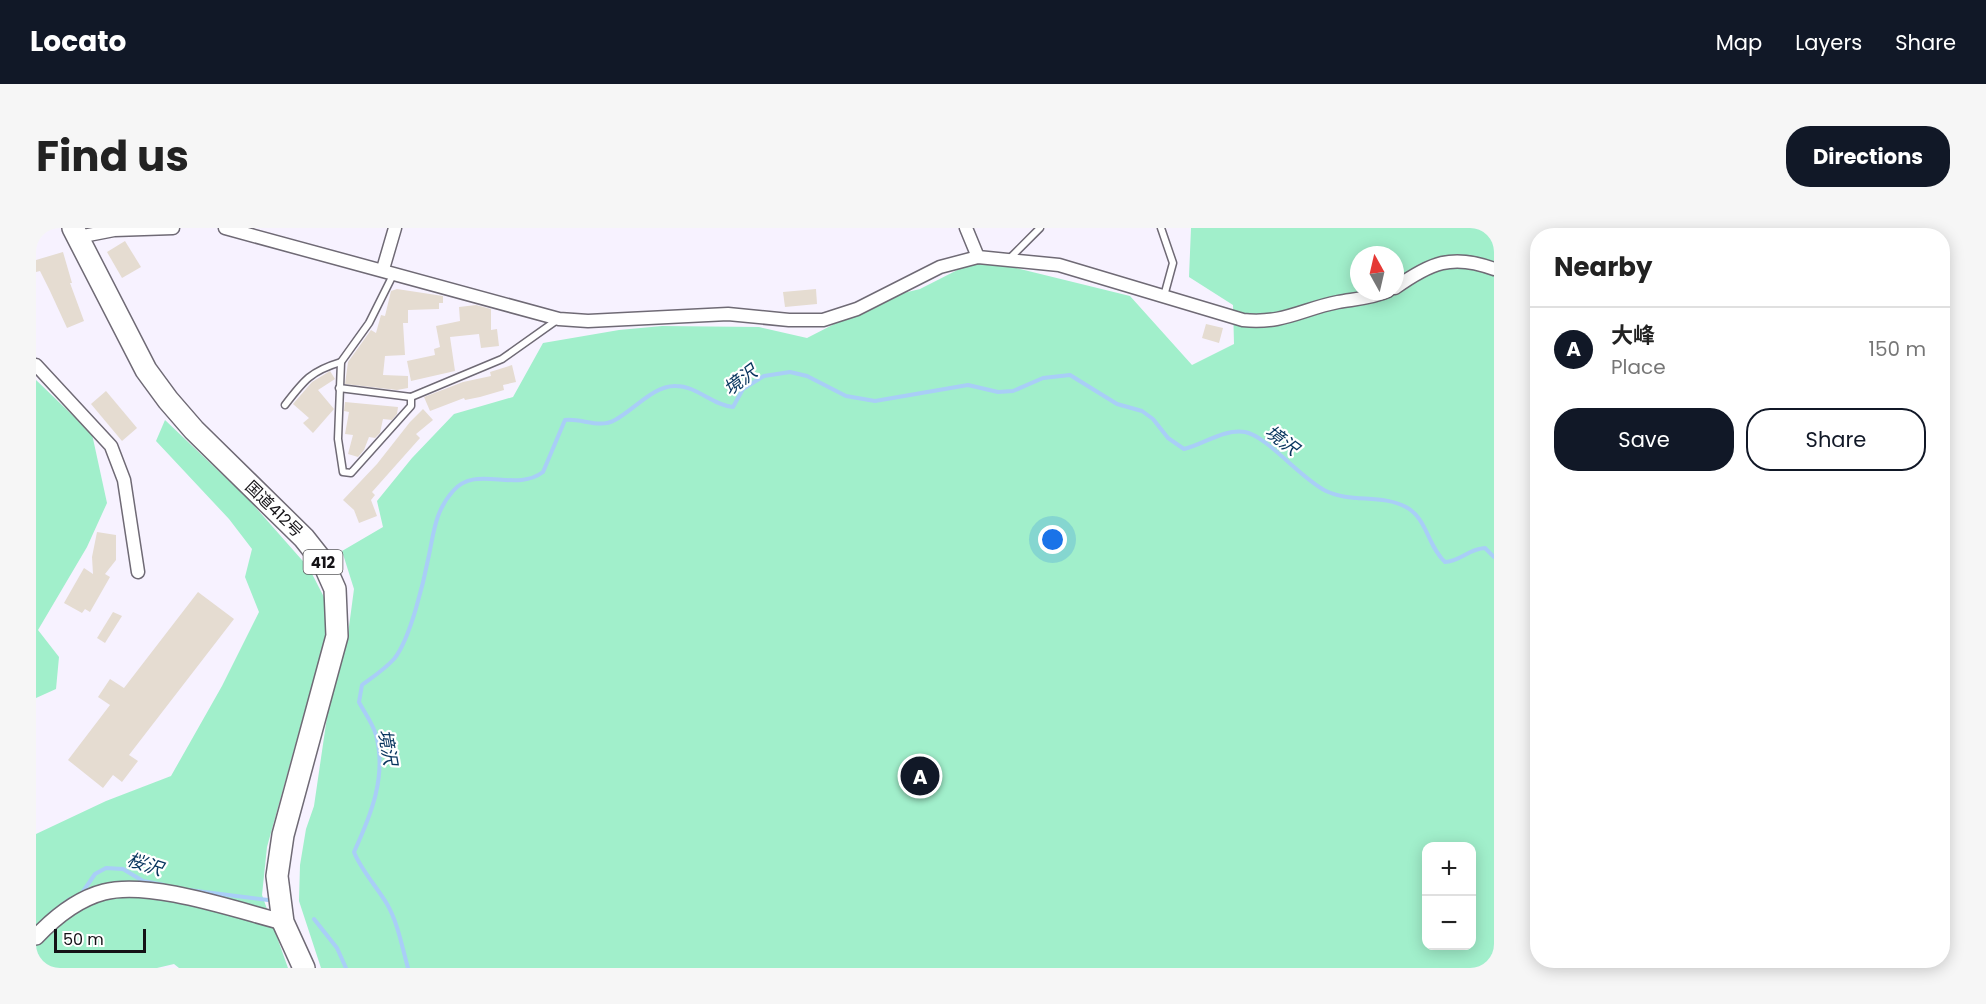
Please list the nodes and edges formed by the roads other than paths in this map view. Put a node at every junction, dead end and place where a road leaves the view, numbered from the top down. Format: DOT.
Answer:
graph roads {
  1 [pos="173,228"];
  2 [pos="225,228"];
  3 [pos="395,228"];
  4 [pos="966,228"];
  5 [pos="1040,228"];
  6 [pos="1161,228"];
  7 [pos="75,232"];
  8 [pos="978,256"];
  9 [pos="1010,258"];
  10 [pos="1494,269"];
  11 [pos="388,271"];
  12 [pos="1404,282"];
  13 [pos="1163,296"];
  14 [pos="1350,299"];
  15 [pos="559,319"];
  16 [pos="341,362"];
  17 [pos="36,365"];
  18 [pos="339,388"];
  19 [pos="411,397"];
  20 [pos="285,405"];
  21 [pos="138,572"];
  22 [pos="283,922"];
  23 [pos="36,937"];
  24 [pos="304,968"];
  1 -- 7 [label="street"];
  2 -- 11 [label="street"];
  3 -- 11 [label="street"];
  4 -- 8 [label="street"];
  5 -- 9 [label="lane"];
  6 -- 13 [label="lane"];
  7 -- 22 [label="highway, 国道412号 / 412"];
  8 -- 9 [label="street"];
  8 -- 15 [label="street"];
  9 -- 13 [label="street"];
  10 -- 12 [label="street"];
  11 -- 15 [label="street"];
  11 -- 16 [label="lane"];
  13 -- 14 [label="street"];
  15 -- 19 [label="lane"];
  16 -- 18 [label="lane"];
  16 -- 20 [label="lane"];
  17 -- 21 [label="street"];
  18 -- 19 [label="lane"];
  18 -- 19 [label="lane"];
  22 -- 23 [label="street"];
  22 -- 24 [label="highway, 国道412号 / 412"];
}
